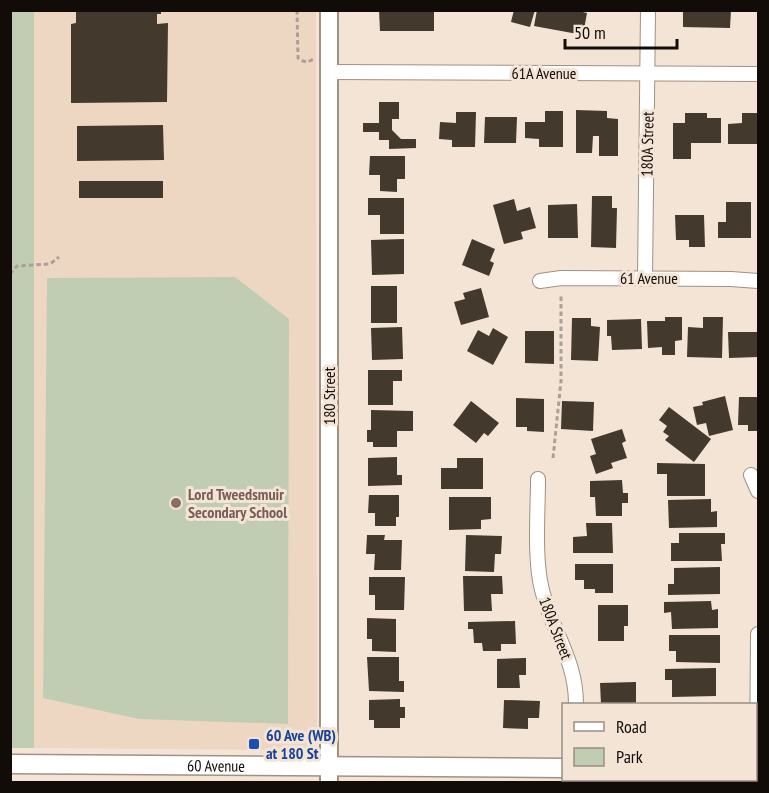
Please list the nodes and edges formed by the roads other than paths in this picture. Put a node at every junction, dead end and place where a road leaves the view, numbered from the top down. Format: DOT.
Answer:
graph roads {
  1 [pos="329,10"];
  2 [pos="648,10"];
  3 [pos="329,72"];
  4 [pos="647,74"];
  5 [pos="759,74"];
  6 [pos="645,278"];
  7 [pos="540,281"];
  8 [pos="759,281"];
  9 [pos="751,475"];
  10 [pos="538,479"];
  11 [pos="759,491"];
  12 [pos="759,634"];
  13 [pos="576,703"];
  14 [pos="10,764"];
  15 [pos="562,768"];
  16 [pos="757,770"];
  17 [pos="329,774"];
  1 -- 3 [label="street, 180 Street"];
  2 -- 4 [label="street, 180A Street"];
  3 -- 4 [label="street, 61A Avenue"];
  3 -- 17 [label="street, 180 Street"];
  4 -- 5 [label="street, 61A Avenue"];
  4 -- 6 [label="street, 180A Street"];
  6 -- 7 [label="street, 61 Avenue"];
  6 -- 8 [label="street, 61 Avenue"];
  9 -- 11 [label="street"];
  10 -- 13 [label="street, 180A Street"];
  12 -- 16 [label="street"];
  14 -- 17 [label="main road, 60 Avenue"];
  15 -- 17 [label="main road, 60 Avenue"];
}
